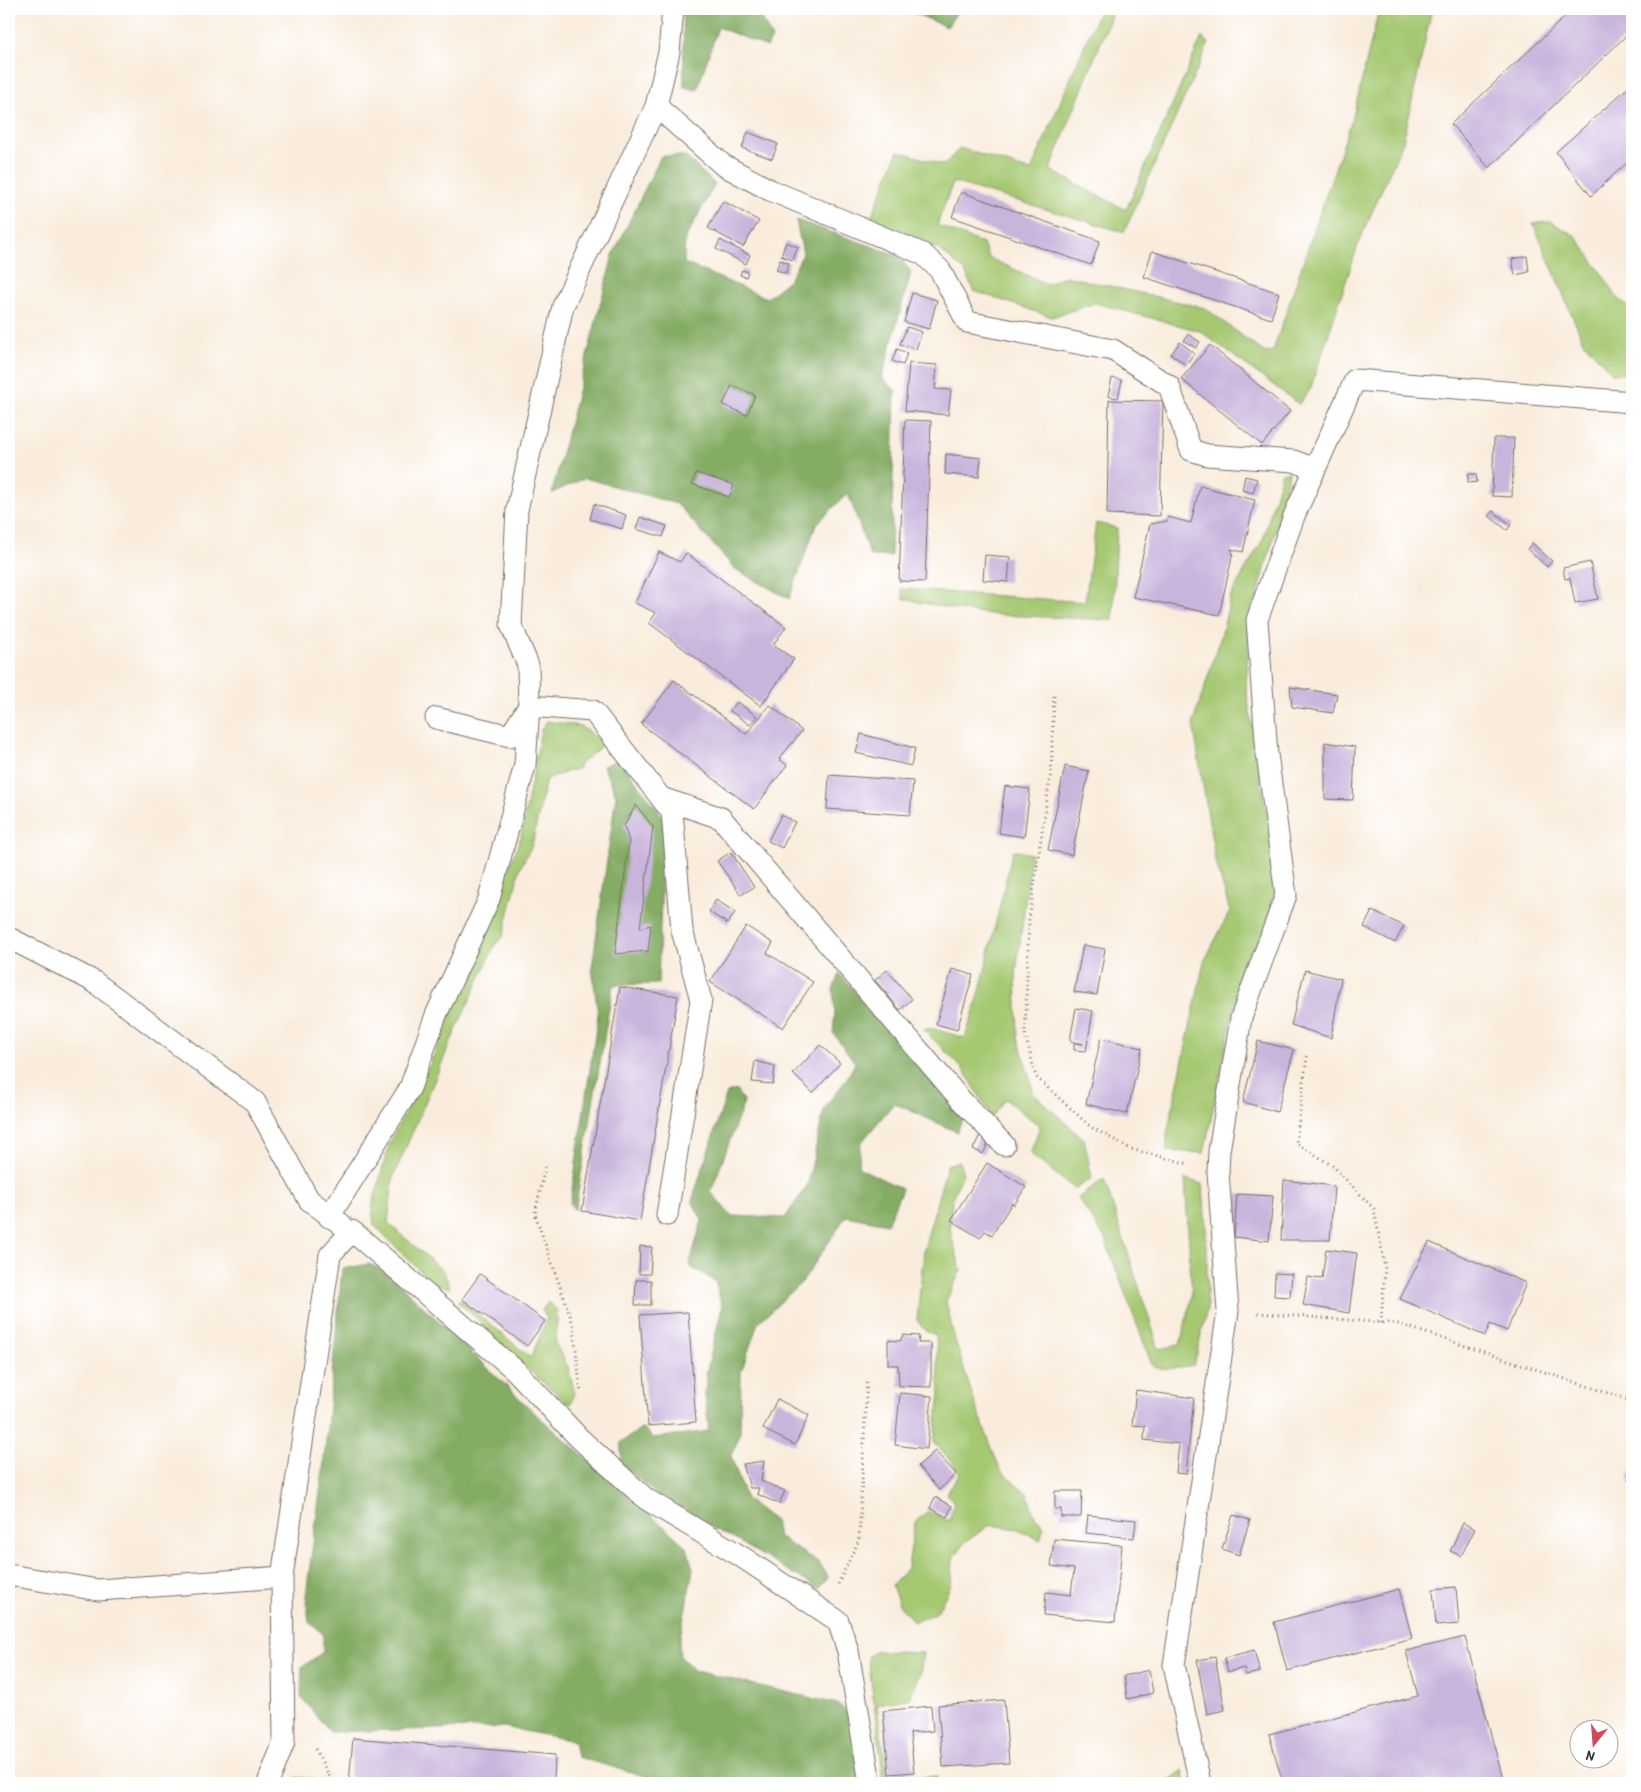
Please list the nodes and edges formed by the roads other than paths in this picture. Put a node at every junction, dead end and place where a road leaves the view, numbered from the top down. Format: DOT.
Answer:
graph roads {
  1 [pos="673,9"];
  2 [pos="656,106"];
  3 [pos="1632,402"];
  4 [pos="1315,469"];
  5 [pos="529,706"];
  6 [pos="436,718"];
  7 [pos="660,798"];
  8 [pos="9,938"];
  9 [pos="1004,1145"];
  10 [pos="667,1215"];
  11 [pos="329,1217"];
  12 [pos="352,1232"];
  13 [pos="9,1575"];
  14 [pos="282,1577"];
  15 [pos="268,1783"];
  16 [pos="870,1783"];
  17 [pos="1200,1783"];
  1 -- 2 [label="lane"];
  2 -- 4 [label="lane"];
  2 -- 5 [label="lane"];
  3 -- 4 [label="lane"];
  4 -- 17 [label="lane"];
  5 -- 6 [label="lane"];
  5 -- 7 [label="lane"];
  5 -- 11 [label="lane"];
  7 -- 9 [label="lane"];
  7 -- 10 [label="lane"];
  8 -- 11 [label="lane"];
  11 -- 12 [label="lane"];
  12 -- 14 [label="lane"];
  12 -- 16 [label="lane"];
  13 -- 14 [label="lane"];
  14 -- 15 [label="lane"];
}
